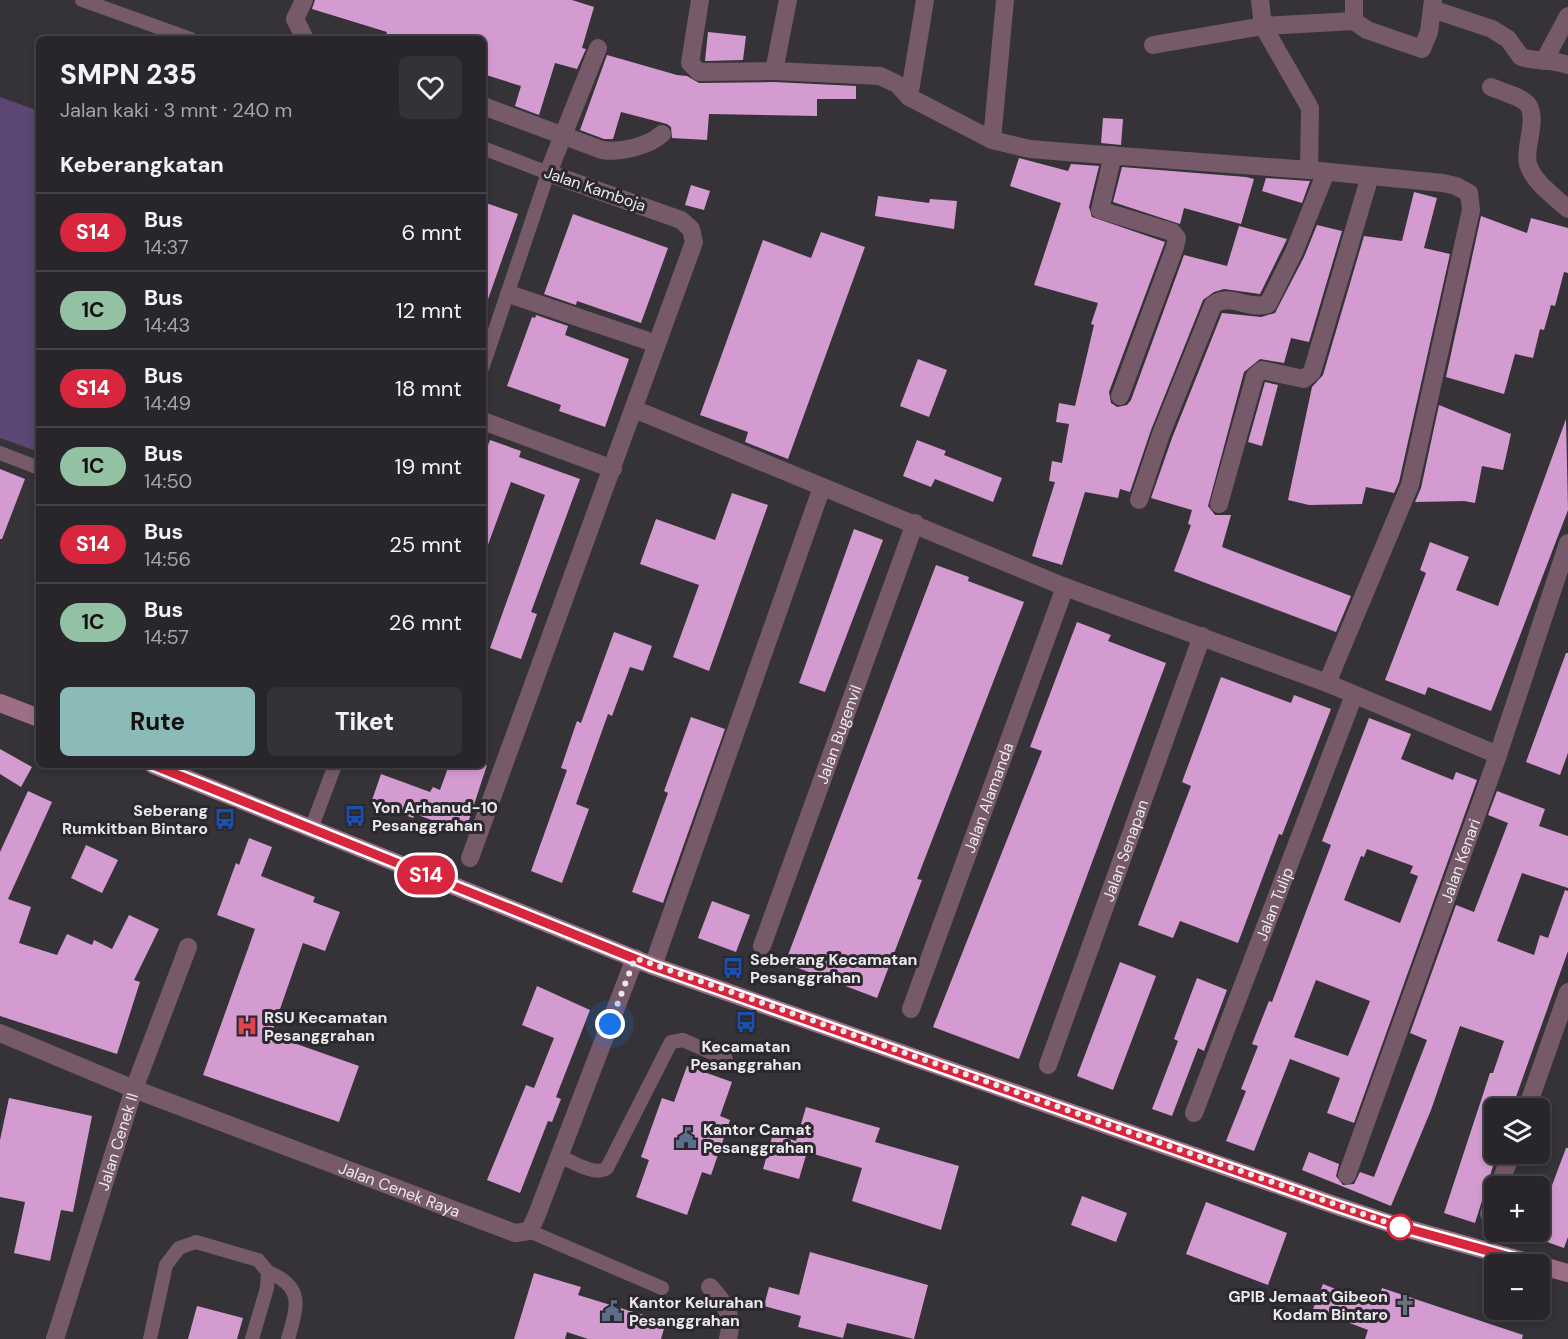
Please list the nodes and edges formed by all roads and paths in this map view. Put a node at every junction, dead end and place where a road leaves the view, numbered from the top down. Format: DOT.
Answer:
graph roads {
  1 [pos="82,0"];
  2 [pos="304,0"];
  3 [pos="700,0"];
  4 [pos="788,0"];
  5 [pos="925,0"];
  6 [pos="1005,0"];
  7 [pos="1260,0"];
  8 [pos="1354,0"];
  9 [pos="1565,0"];
  10 [pos="1433,4"];
  11 [pos="1568,10"];
  12 [pos="1568,16"];
  13 [pos="1354,21"];
  14 [pos="1263,26"];
  15 [pos="182,36"];
  16 [pos="303,36"];
  17 [pos="1153,45"];
  18 [pos="598,48"];
  19 [pos="1544,61"];
  20 [pos="1568,65"];
  21 [pos="774,71"];
  22 [pos="1491,87"];
  23 [pos="909,97"];
  24 [pos="486,107"];
  25 [pos="663,134"];
  26 [pos="564,136"];
  27 [pos="992,140"];
  28 [pos="486,149"];
  29 [pos="1113,155"];
  30 [pos="1317,171"];
  31 [pos="549,173"];
  32 [pos="1370,176"];
  33 [pos="1568,209"];
  34 [pos="509,294"];
  35 [pos="657,344"];
  36 [pos="486,358"];
  37 [pos="1120,396"];
  38 [pos="634,409"];
  39 [pos="486,422"];
  40 [pos="0,453"];
  41 [pos="36,467"];
  42 [pos="613,469"];
  43 [pos="822,487"];
  44 [pos="1139,500"];
  45 [pos="1219,504"];
  46 [pos="915,523"];
  47 [pos="1568,543"];
  48 [pos="1065,587"];
  49 [pos="1202,636"];
  50 [pos="1328,683"];
  51 [pos="1354,695"];
  52 [pos="0,703"];
  53 [pos="36,717"];
  54 [pos="1498,755"];
  55 [pos="160,768"];
  56 [pos="334,768"];
  57 [pos="311,829"];
  58 [pos="470,858"];
  59 [pos="762,946"];
  60 [pos="188,947"];
  61 [pos="635,958"];
  62 [pos="653,966"];
  63 [pos="1568,993"];
  64 [pos="911,1009"];
  65 [pos="0,1033"];
  66 [pos="726,1059"];
  67 [pos="1048,1065"];
  68 [pos="134,1089"];
  69 [pos="1531,1098"];
  70 [pos="1194,1113"];
  71 [pos="559,1156"];
  72 [pos="1347,1175"];
  73 [pos="529,1231"];
  74 [pos="1498,1254"];
  75 [pos="1550,1268"];
  76 [pos="268,1272"];
  77 [pos="1568,1273"];
  78 [pos="710,1287"];
  79 [pos="662,1288"];
  80 [pos="55,1339"];
  81 [pos="150,1339"];
  82 [pos="252,1339"];
  83 [pos="288,1339"];
  84 [pos="728,1339"];
  1 -- 15 [label="lane"];
  2 -- 16 [label="street"];
  3 -- 21 [label="street"];
  4 -- 21 [label="street"];
  5 -- 23 [label="street"];
  6 -- 27 [label="street"];
  7 -- 14 [label="street"];
  8 -- 13 [label="street"];
  9 -- 11 [label="street"];
  10 -- 13 [label="street"];
  10 -- 19 [label="street"];
  12 -- 19 [label="street"];
  13 -- 14 [label="street"];
  14 -- 17 [label="street"];
  14 -- 30 [label="street"];
  18 -- 26 [label="street"];
  19 -- 20 [label="street"];
  21 -- 23 [label="street"];
  22 -- 33 [label="street"];
  23 -- 27 [label="street"];
  24 -- 26 [label="street"];
  25 -- 26 [label="street"];
  26 -- 31 [label="street"];
  27 -- 29 [label="street"];
  28 -- 31 [label="lane, Jalan Kamboja"];
  29 -- 30 [label="street"];
  29 -- 37 [label="street"];
  30 -- 32 [label="street"];
  30 -- 44 [label="street"];
  31 -- 34 [label="lane"];
  31 -- 35 [label="street, Jalan Kamboja"];
  32 -- 45 [label="street"];
  32 -- 50 [label="street"];
  34 -- 35 [label="street"];
  34 -- 36 [label="lane"];
  35 -- 38 [label="street"];
  38 -- 42 [label="street"];
  38 -- 43 [label="street"];
  39 -- 42 [label="street"];
  40 -- 41 [label="lane"];
  42 -- 58 [label="street"];
  43 -- 46 [label="street"];
  43 -- 62 [label="street"];
  46 -- 48 [label="street"];
  46 -- 59 [label="street, Jalan Bugenvil"];
  47 -- 54 [label="street, Jalan Kenari"];
  48 -- 49 [label="street"];
  48 -- 64 [label="street, Jalan Alamanda"];
  49 -- 50 [label="street"];
  49 -- 67 [label="street, Jalan Senapan"];
  50 -- 51 [label="street"];
  51 -- 54 [label="street"];
  51 -- 70 [label="street, Jalan Tulip"];
  52 -- 53 [label="street"];
  54 -- 72 [label="street, Jalan Kenari"];
  55 -- 57 [label="street"];
  56 -- 57 [label="lane"];
  57 -- 61 [label="street"];
  60 -- 68 [label="street, Jalan Cenek II"];
  61 -- 62 [label="street"];
  61 -- 71 [label="street"];
  62 -- 74 [label="street"];
  63 -- 69 [label="street"];
  65 -- 68 [label="street, Jalan Cenek Raya"];
  66 -- 71 [label="lane"];
  68 -- 73 [label="street, Jalan Cenek Raya"];
  68 -- 80 [label="street, Jalan Cenek II"];
  71 -- 73 [label="street"];
  73 -- 79 [label="lane"];
  75 -- 77 [label="street"];
  76 -- 81 [label="lane"];
  76 -- 82 [label="lane"];
  76 -- 83 [label="lane"];
  78 -- 84 [label="street"];
}
